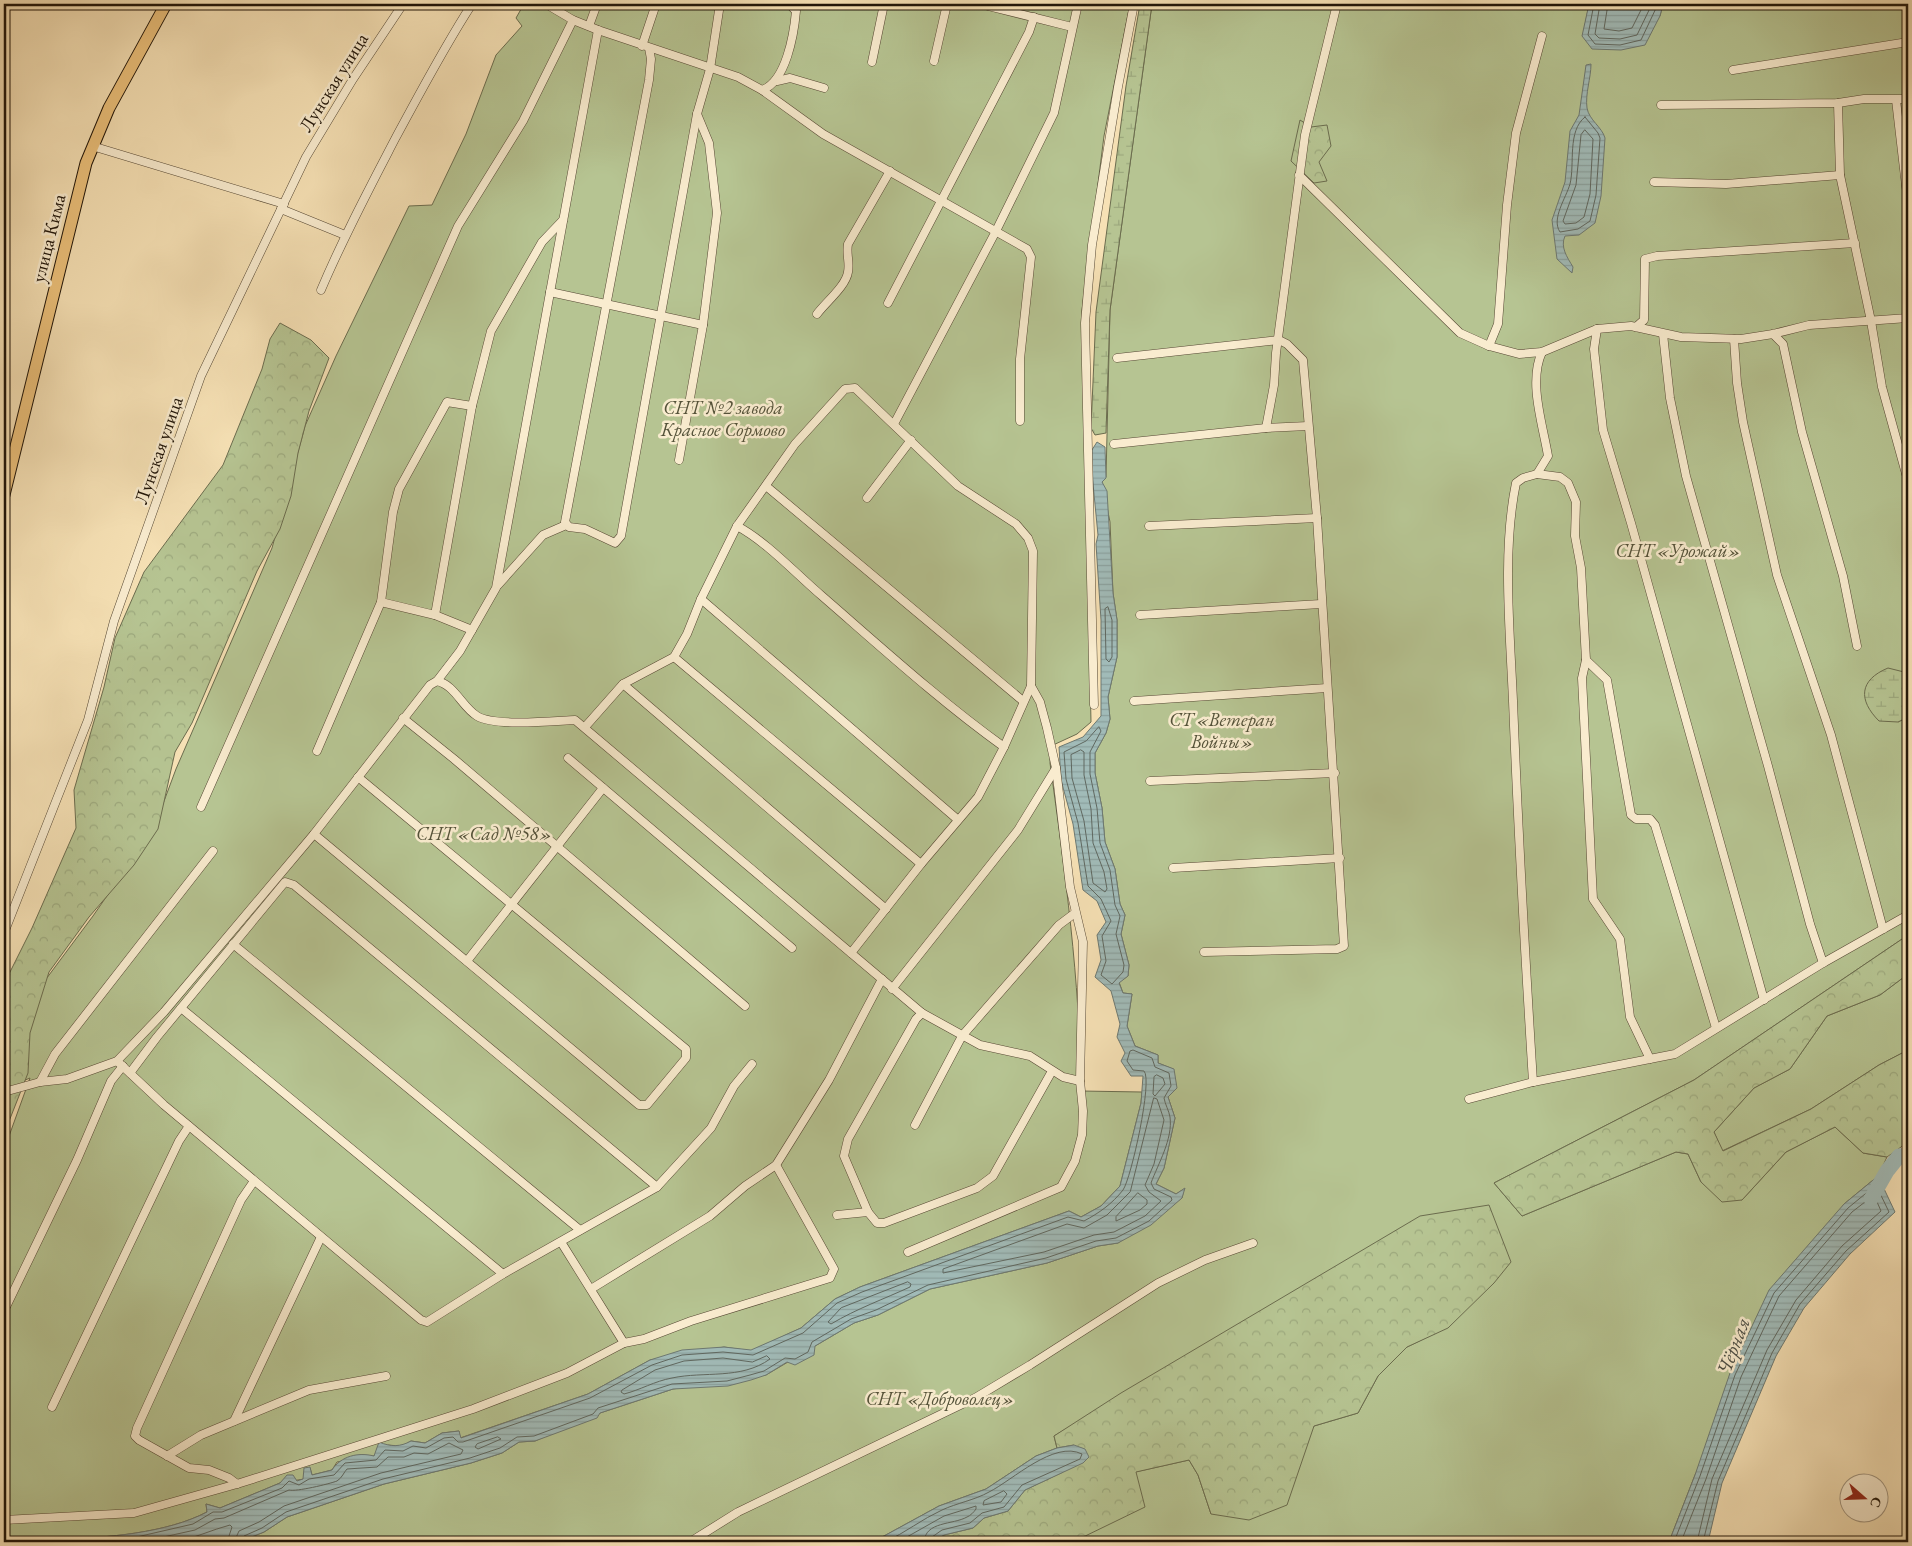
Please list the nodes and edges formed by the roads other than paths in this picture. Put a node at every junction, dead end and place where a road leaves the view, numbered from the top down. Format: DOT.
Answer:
graph roads {
  1 [pos="166,4"];
  2 [pos="403,4"];
  3 [pos="472,4"];
  4 [pos="546,4"];
  5 [pos="597,4"];
  6 [pos="656,4"];
  7 [pos="720,4"];
  8 [pos="790,4"];
  9 [pos="884,4"];
  10 [pos="947,4"];
  11 [pos="980,4"];
  12 [pos="1078,4"];
  13 [pos="1134,4"];
  14 [pos="1337,4"];
  15 [pos="1010,7"];
  16 [pos="1034,17"];
  17 [pos="573,20"];
  18 [pos="589,26"];
  19 [pos="1072,27"];
  20 [pos="598,30"];
  21 [pos="1542,36"];
  22 [pos="1908,42"];
  23 [pos="645,47"];
  24 [pos="934,61"];
  25 [pos="872,62"];
  26 [pos="710,69"];
  27 [pos="1733,70"];
  28 [pos="777,81"];
  29 [pos="824,88"];
  30 [pos="762,90"];
  31 [pos="1908,99"];
  32 [pos="1896,100"];
  33 [pos="1838,103"];
  34 [pos="1661,105"];
  35 [pos="697,114"];
  36 [pos="92,146"];
  37 [pos="890,171"];
  38 [pos="1299,175"];
  39 [pos="1840,175"];
  40 [pos="1654,182"];
  41 [pos="942,201"];
  42 [pos="1908,203"];
  43 [pos="283,206"];
  44 [pos="564,220"];
  45 [pos="996,231"];
  46 [pos="345,235"];
  47 [pos="1854,243"];
  48 [pos="321,290"];
  49 [pos="550,292"];
  50 [pos="605,303"];
  51 [pos="888,303"];
  52 [pos="817,314"];
  53 [pos="662,316"];
  54 [pos="1908,318"];
  55 [pos="1871,321"];
  56 [pos="703,325"];
  57 [pos="1636,327"];
  58 [pos="1597,329"];
  59 [pos="1663,334"];
  60 [pos="1773,334"];
  61 [pos="1734,339"];
  62 [pos="1279,340"];
  63 [pos="1490,346"];
  64 [pos="1542,352"];
  65 [pos="1118,358"];
  66 [pos="472,406"];
  67 [pos="1020,420"];
  68 [pos="894,424"];
  69 [pos="1308,426"];
  70 [pos="1266,428"];
  71 [pos="911,440"];
  72 [pos="1114,444"];
  73 [pos="679,460"];
  74 [pos="1537,474"];
  75 [pos="1908,481"];
  76 [pos="766,486"];
  77 [pos="4,495"];
  78 [pos="867,498"];
  79 [pos="1317,518"];
  80 [pos="566,525"];
  81 [pos="737,526"];
  82 [pos="1149,526"];
  83 [pos="496,588"];
  84 [pos="701,599"];
  85 [pos="381,602"];
  86 [pos="1321,604"];
  87 [pos="435,615"];
  88 [pos="1140,615"];
  89 [pos="472,630"];
  90 [pos="1857,646"];
  91 [pos="674,657"];
  92 [pos="1586,660"];
  93 [pos="437,681"];
  94 [pos="623,684"];
  95 [pos="1031,686"];
  96 [pos="1327,688"];
  97 [pos="1023,700"];
  98 [pos="1134,701"];
  99 [pos="1094,705"];
  100 [pos="403,718"];
  101 [pos="585,727"];
  102 [pos="1004,747"];
  103 [pos="317,751"];
  104 [pos="568,758"];
  105 [pos="1056,768"];
  106 [pos="1335,774"];
  107 [pos="358,777"];
  108 [pos="1150,781"];
  109 [pos="603,788"];
  110 [pos="201,807"];
  111 [pos="957,820"];
  112 [pos="314,834"];
  113 [pos="557,846"];
  114 [pos="213,851"];
  115 [pos="1340,858"];
  116 [pos="921,864"];
  117 [pos="1173,868"];
  118 [pos="511,905"];
  119 [pos="886,909"];
  120 [pos="1075,913"];
  121 [pos="1908,914"];
  122 [pos="1883,929"];
  123 [pos="4,934"];
  124 [pos="233,944"];
  125 [pos="792,948"];
  126 [pos="1204,952"];
  127 [pos="851,953"];
  128 [pos="467,962"];
  129 [pos="1823,963"];
  130 [pos="882,979"];
  131 [pos="892,989"];
  132 [pos="1764,1000"];
  133 [pos="744,1006"];
  134 [pos="180,1008"];
  135 [pos="922,1013"];
  136 [pos="1716,1028"];
  137 [pos="962,1036"];
  138 [pos="1650,1059"];
  139 [pos="120,1063"];
  140 [pos="752,1064"];
  141 [pos="1052,1072"];
  142 [pos="130,1073"];
  143 [pos="1080,1081"];
  144 [pos="40,1082"];
  145 [pos="1532,1082"];
  146 [pos="4,1092"];
  147 [pos="1469,1100"];
  148 [pos="915,1125"];
  149 [pos="188,1126"];
  150 [pos="776,1165"];
  151 [pos="254,1181"];
  152 [pos="657,1187"];
  153 [pos="868,1212"];
  154 [pos="836,1215"];
  155 [pos="580,1230"];
  156 [pos="321,1236"];
  157 [pos="561,1242"];
  158 [pos="1253,1243"];
  159 [pos="908,1252"];
  160 [pos="503,1274"];
  161 [pos="591,1289"];
  162 [pos="4,1311"];
  163 [pos="624,1343"];
  164 [pos="386,1376"];
  165 [pos="52,1407"];
  166 [pos="234,1421"];
  167 [pos="167,1456"];
  168 [pos="237,1484"];
  169 [pos="4,1520"];
  170 [pos="690,1542"];
  1 -- 36 [label="main road, улица Кима"];
  2 -- 43 [label="street, Лунская улица"];
  3 -- 46 [label="street"];
  4 -- 17 [label="street"];
  5 -- 18 [label="street"];
  6 -- 23 [label="street"];
  7 -- 26 [label="street"];
  8 -- 28 [label="street"];
  9 -- 25 [label="street"];
  10 -- 24 [label="street"];
  11 -- 15 [label="street"];
  12 -- 19 [label="street"];
  13 -- 99 [label="street"];
  14 -- 38 [label="street"];
  15 -- 16 [label="street"];
  16 -- 19 [label="street"];
  16 -- 41 [label="street"];
  17 -- 18 [label="street"];
  17 -- 110 [label="street"];
  18 -- 20 [label="street"];
  19 -- 45 [label="street"];
  20 -- 23 [label="street"];
  20 -- 44 [label="street"];
  21 -- 63 [label="street"];
  22 -- 27 [label="street"];
  23 -- 26 [label="street"];
  23 -- 50 [label="street"];
  26 -- 30 [label="street"];
  26 -- 35 [label="street"];
  28 -- 29 [label="street"];
  28 -- 30 [label="street"];
  30 -- 37 [label="street"];
  31 -- 32 [label="street"];
  32 -- 33 [label="street"];
  32 -- 42 [label="street"];
  33 -- 34 [label="street"];
  33 -- 39 [label="street"];
  35 -- 53 [label="street"];
  35 -- 56 [label="street"];
  36 -- 43 [label="street"];
  36 -- 77 [label="main road, улица Кима"];
  37 -- 41 [label="street"];
  37 -- 52 [label="street"];
  38 -- 62 [label="street"];
  38 -- 63 [label="street"];
  39 -- 40 [label="street"];
  39 -- 47 [label="street"];
  41 -- 45 [label="street"];
  41 -- 51 [label="street"];
  43 -- 46 [label="street"];
  43 -- 123 [label="street, Лунская улица"];
  44 -- 49 [label="street"];
  44 -- 66 [label="street"];
  45 -- 67 [label="street"];
  45 -- 68 [label="street"];
  46 -- 48 [label="street"];
  47 -- 55 [label="street"];
  47 -- 57 [label="street"];
  49 -- 50 [label="street"];
  49 -- 83 [label="street"];
  50 -- 53 [label="street"];
  50 -- 80 [label="street"];
  53 -- 56 [label="street"];
  53 -- 80 [label="street"];
  54 -- 55 [label="street"];
  55 -- 60 [label="street"];
  55 -- 75 [label="street"];
  56 -- 73 [label="street"];
  57 -- 58 [label="street"];
  57 -- 59 [label="street"];
  58 -- 64 [label="street"];
  58 -- 132 [label="street"];
  59 -- 61 [label="street"];
  59 -- 129 [label="street"];
  60 -- 61 [label="street"];
  60 -- 90 [label="street"];
  61 -- 122 [label="street"];
  62 -- 65 [label="street"];
  62 -- 69 [label="street"];
  62 -- 70 [label="street"];
  63 -- 64 [label="street"];
  64 -- 74 [label="street"];
  66 -- 85 [label="street"];
  66 -- 87 [label="street"];
  68 -- 71 [label="street"];
  68 -- 76 [label="street"];
  69 -- 70 [label="street"];
  69 -- 79 [label="street"];
  70 -- 72 [label="street"];
  71 -- 78 [label="street"];
  71 -- 95 [label="street"];
  74 -- 92 [label="street"];
  74 -- 145 [label="street"];
  76 -- 81 [label="street"];
  76 -- 97 [label="street"];
  79 -- 82 [label="street"];
  79 -- 86 [label="street"];
  80 -- 83 [label="street"];
  81 -- 84 [label="street"];
  81 -- 102 [label="street"];
  83 -- 89 [label="street"];
  84 -- 91 [label="street"];
  84 -- 111 [label="street"];
  85 -- 87 [label="street"];
  85 -- 103 [label="street"];
  86 -- 88 [label="street"];
  86 -- 96 [label="street"];
  87 -- 89 [label="street"];
  89 -- 93 [label="street"];
  91 -- 94 [label="street"];
  91 -- 116 [label="street"];
  92 -- 136 [label="street"];
  92 -- 138 [label="street"];
  93 -- 100 [label="street"];
  93 -- 101 [label="street"];
  94 -- 101 [label="street"];
  94 -- 119 [label="street"];
  95 -- 97 [label="street"];
  95 -- 105 [label="street"];
  96 -- 98 [label="street"];
  96 -- 106 [label="street"];
  97 -- 102 [label="street"];
  100 -- 107 [label="street"];
  100 -- 113 [label="street"];
  101 -- 127 [label="street"];
  102 -- 111 [label="street"];
  104 -- 109 [label="street"];
  105 -- 120 [label="street"];
  105 -- 131 [label="street"];
  106 -- 108 [label="street"];
  106 -- 115 [label="street"];
  107 -- 112 [label="street"];
  107 -- 118 [label="street"];
  109 -- 113 [label="street"];
  109 -- 125 [label="street"];
  111 -- 116 [label="street"];
  112 -- 128 [label="street"];
  112 -- 139 [label="street"];
  113 -- 118 [label="street"];
  113 -- 133 [label="street"];
  114 -- 144 [label="street"];
  115 -- 117 [label="street"];
  115 -- 126 [label="street"];
  116 -- 119 [label="street"];
  118 -- 128 [label="street"];
  118 -- 128 [label="street"];
  119 -- 127 [label="street"];
  120 -- 137 [label="street"];
  120 -- 143 [label="street"];
  121 -- 122 [label="street"];
  122 -- 129 [label="street"];
  124 -- 134 [label="street"];
  124 -- 152 [label="street"];
  124 -- 155 [label="street"];
  127 -- 130 [label="street"];
  129 -- 132 [label="street"];
  130 -- 131 [label="street"];
  130 -- 150 [label="street"];
  131 -- 135 [label="street"];
  132 -- 136 [label="street"];
  134 -- 142 [label="street"];
  134 -- 160 [label="street"];
  135 -- 137 [label="street"];
  135 -- 153 [label="street"];
  136 -- 138 [label="street"];
  137 -- 141 [label="street"];
  137 -- 148 [label="street"];
  138 -- 145 [label="street"];
  139 -- 142 [label="street"];
  139 -- 144 [label="street"];
  139 -- 162 [label="street"];
  140 -- 152 [label="street"];
  141 -- 143 [label="street"];
  141 -- 153 [label="street"];
  142 -- 149 [label="street"];
  143 -- 159 [label="street"];
  144 -- 146 [label="street"];
  145 -- 147 [label="street"];
  149 -- 151 [label="street"];
  149 -- 165 [label="street"];
  150 -- 161 [label="street"];
  150 -- 163 [label="street"];
  151 -- 156 [label="street"];
  151 -- 167 [label="street"];
  152 -- 155 [label="street"];
  153 -- 154 [label="street"];
  155 -- 157 [label="street"];
  156 -- 160 [label="street"];
  156 -- 166 [label="street"];
  157 -- 160 [label="street"];
  157 -- 161 [label="street"];
  158 -- 170 [label="street"];
  161 -- 163 [label="street"];
  163 -- 168 [label="street"];
  164 -- 166 [label="street"];
  166 -- 167 [label="street"];
  167 -- 168 [label="street"];
  168 -- 169 [label="street"];
}
